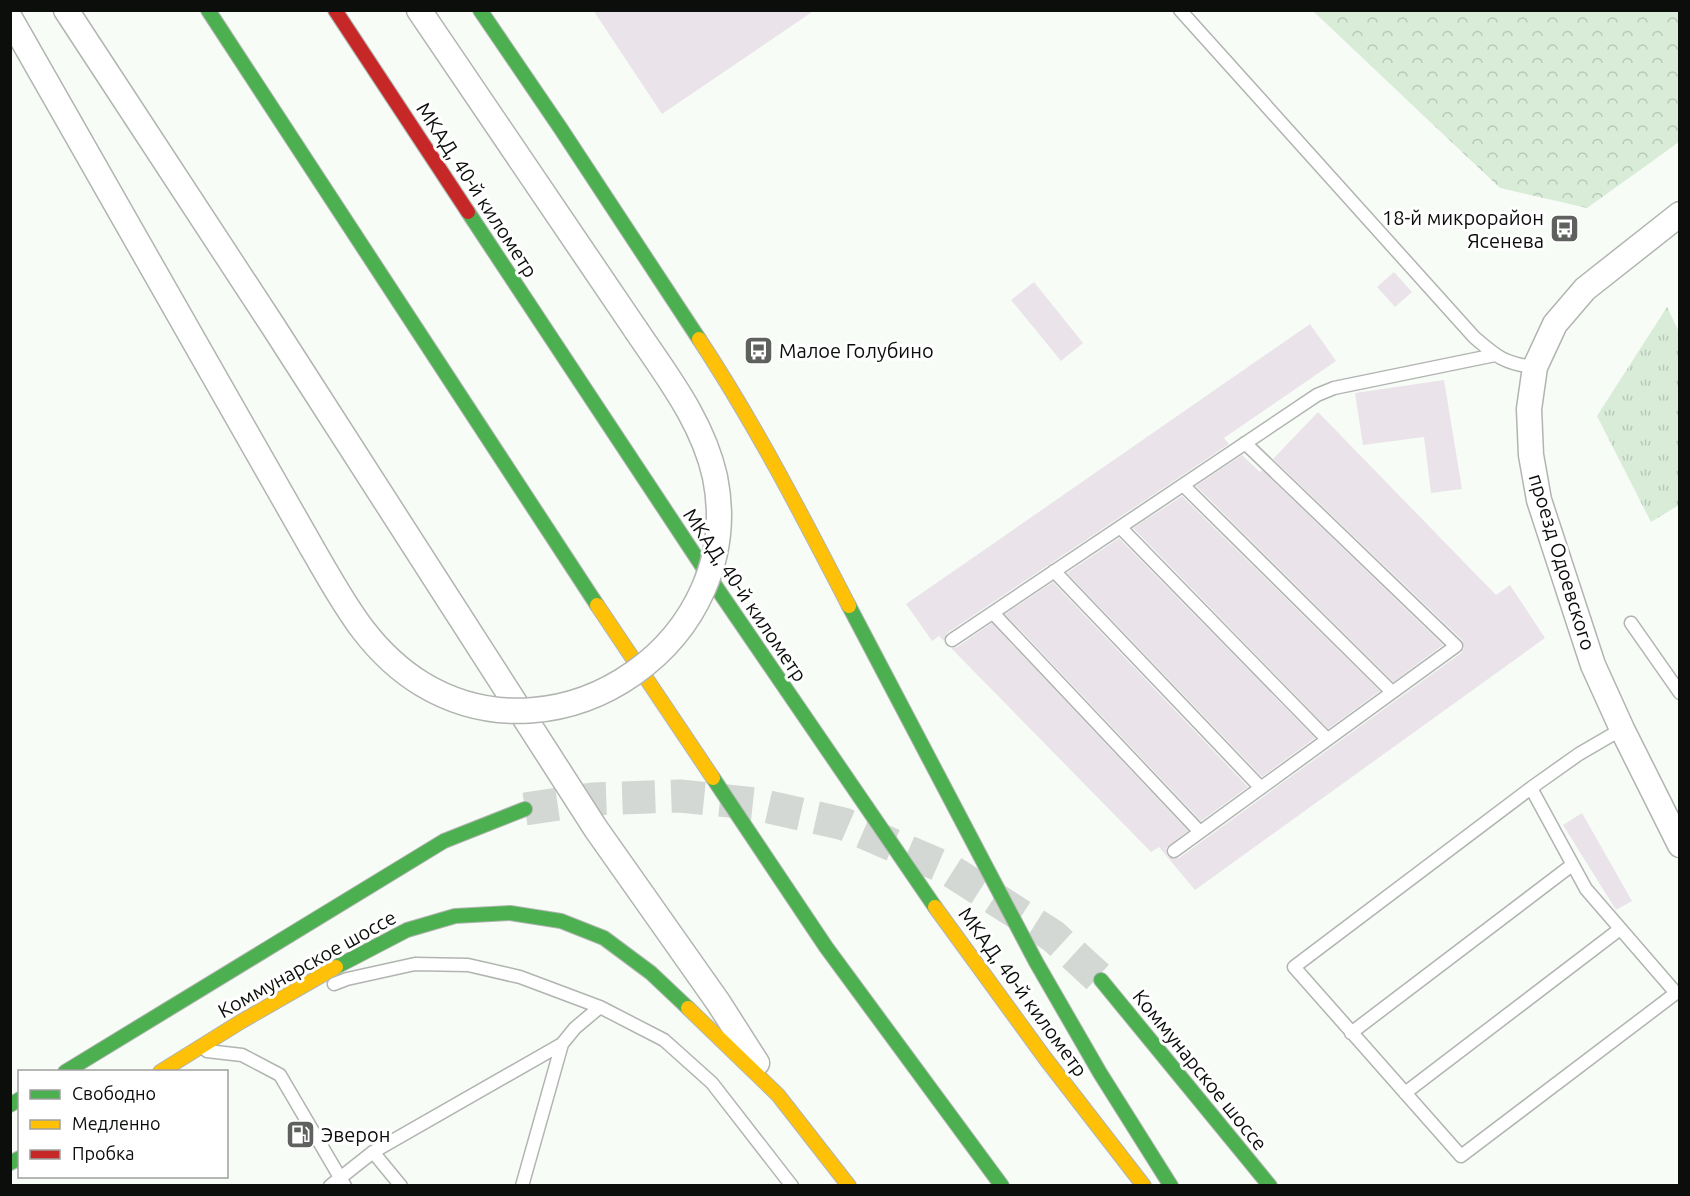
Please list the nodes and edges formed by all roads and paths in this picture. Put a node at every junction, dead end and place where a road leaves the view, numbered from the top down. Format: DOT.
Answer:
graph roads {
  1 [pos="66,10"];
  2 [pos="208,10"];
  3 [pos="335,10"];
  4 [pos="419,10"];
  5 [pos="480,10"];
  6 [pos="1180,10"];
  7 [pos="10,18"];
  8 [pos="1680,214"];
  9 [pos="1495,355"];
  10 [pos="1535,367"];
  11 [pos="1245,443"];
  12 [pos="1182,485"];
  13 [pos="1120,527"];
  14 [pos="1054,571"];
  15 [pos="993,613"];
  16 [pos="1631,623"];
  17 [pos="952,640"];
  18 [pos="1392,692"];
  19 [pos="1680,693"];
  20 [pos="1622,729"];
  21 [pos="1327,739"];
  22 [pos="1261,788"];
  23 [pos="1531,788"];
  24 [pos="525,809"];
  25 [pos="1200,832"];
  26 [pos="1680,844"];
  27 [pos="1174,851"];
  28 [pos="1572,865"];
  29 [pos="1620,929"];
  30 [pos="1101,980"];
  31 [pos="600,1007"];
  32 [pos="242,1021"];
  33 [pos="1351,1033"];
  34 [pos="562,1044"];
  35 [pos="196,1050"];
  36 [pos="67,1070"];
  37 [pos="162,1070"];
  38 [pos="1405,1093"];
  39 [pos="777,1095"];
  40 [pos="373,1152"];
  41 [pos="338,1183"];
  42 [pos="401,1185"];
  43 [pos="522,1185"];
  44 [pos="792,1185"];
  45 [pos="849,1185"];
  46 [pos="1002,1185"];
  47 [pos="1144,1185"];
  48 [pos="1171,1185"];
  49 [pos="1270,1185"];
  1 -- 39 [label="street"];
  2 -- 46 [label="main road"];
  3 -- 47 [label="main road, МКАД, 40-й километр"];
  4 -- 7 [label="street, bridge"];
  5 -- 48 [label="main road"];
  6 -- 9 [label="lane"];
  8 -- 10 [label="street, проезд Одоевского"];
  9 -- 10 [label="lane"];
  9 -- 11 [label="lane"];
  10 -- 20 [label="street, проезд Одоевского"];
  11 -- 12 [label="lane"];
  11 -- 18 [label="lane"];
  12 -- 13 [label="lane"];
  12 -- 18 [label="lane"];
  13 -- 14 [label="lane"];
  13 -- 21 [label="lane"];
  14 -- 15 [label="lane"];
  14 -- 22 [label="lane"];
  15 -- 17 [label="lane"];
  15 -- 25 [label="lane"];
  16 -- 19 [label="lane"];
  18 -- 21 [label="lane"];
  20 -- 23 [label="lane"];
  20 -- 26 [label="street, проезд Одоевского"];
  21 -- 22 [label="lane"];
  22 -- 25 [label="lane"];
  23 -- 28 [label="lane"];
  23 -- 33 [label="lane"];
  24 -- 36 [label="main road, Коммунарское шоссе"];
  25 -- 27 [label="lane"];
  28 -- 29 [label="lane"];
  28 -- 33 [label="lane"];
  29 -- 38 [label="lane"];
  29 -- 38 [label="lane"];
  30 -- 49 [label="main road, Коммунарское шоссе"];
  31 -- 32 [label="lane"];
  31 -- 34 [label="lane"];
  31 -- 44 [label="lane"];
  32 -- 35 [label="main road, Коммунарское шоссе"];
  32 -- 39 [label="main road, Коммунарское шоссе"];
  33 -- 38 [label="lane"];
  34 -- 40 [label="lane"];
  34 -- 43 [label="lane"];
  35 -- 37 [label="main road, Коммунарское шоссе"];
  35 -- 41 [label="lane"];
  39 -- 45 [label="main road, Коммунарское шоссе"];
  40 -- 41 [label="lane"];
  40 -- 42 [label="lane"];
}
